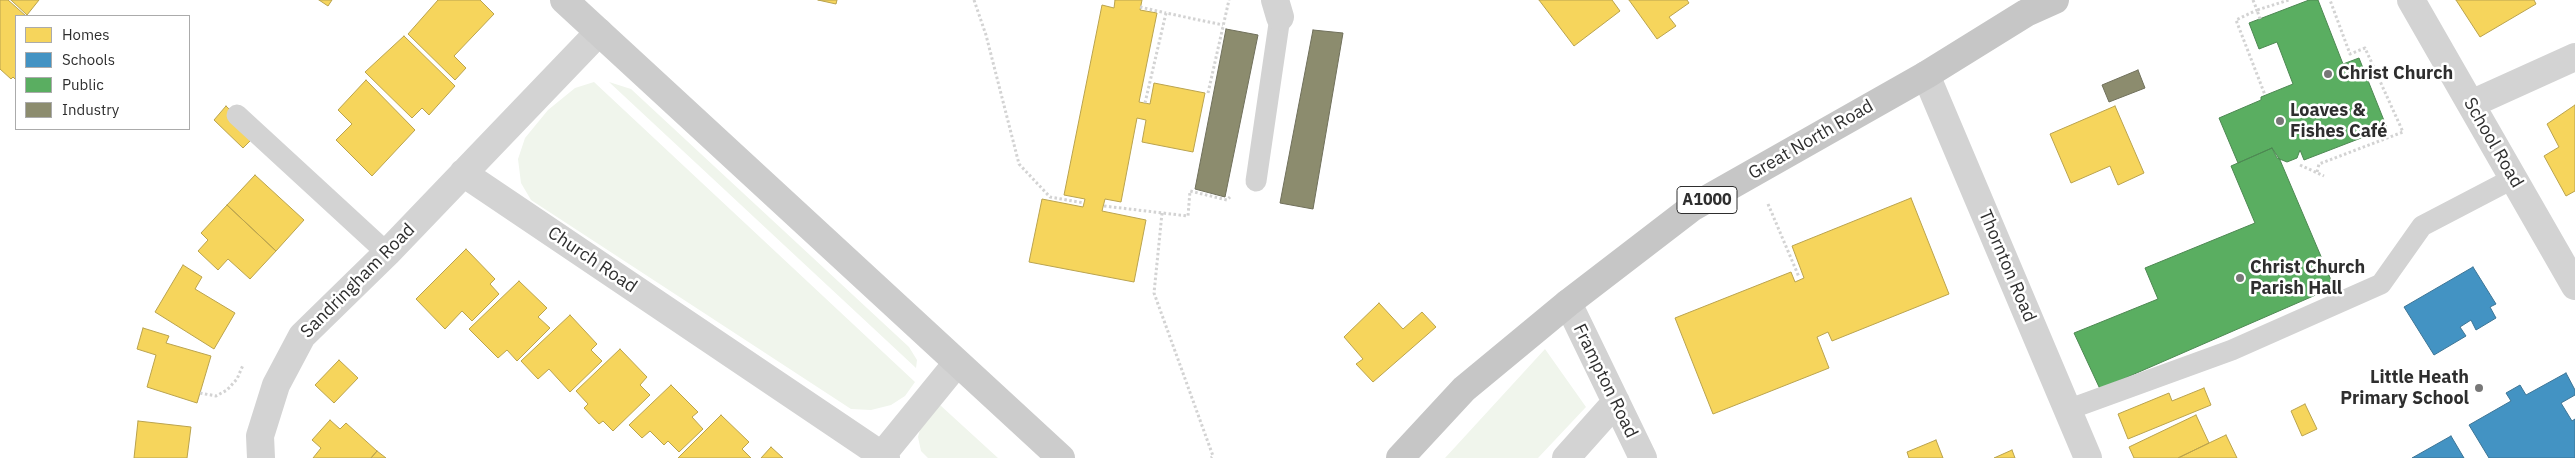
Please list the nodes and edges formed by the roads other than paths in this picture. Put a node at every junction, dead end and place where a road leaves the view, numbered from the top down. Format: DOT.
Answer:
graph roads {
  1 [pos="564,0"];
  2 [pos="2055,0"];
  3 [pos="2411,0"];
  4 [pos="1278,8"];
  5 [pos="598,32"];
  6 [pos="2575,57"];
  7 [pos="1926,75"];
  8 [pos="2471,104"];
  9 [pos="238,115"];
  10 [pos="463,173"];
  11 [pos="2514,178"];
  12 [pos="1256,181"];
  13 [pos="387,253"];
  14 [pos="2575,286"];
  15 [pos="1568,303"];
  16 [pos="957,362"];
  17 [pos="1616,402"];
  18 [pos="2067,410"];
  19 [pos="884,457"];
  20 [pos="261,458"];
  21 [pos="1061,458"];
  22 [pos="1400,458"];
  23 [pos="1566,458"];
  24 [pos="1643,458"];
  25 [pos="2088,458"];
  1 -- 5 [label="street"];
  2 -- 7 [label="main road, Great North Road / A1000"];
  3 -- 8 [label="street, School Road"];
  4 -- 12 [label="lane"];
  5 -- 10 [label="street"];
  5 -- 16 [label="street"];
  6 -- 8 [label="street"];
  7 -- 15 [label="main road, Great North Road / A1000"];
  7 -- 18 [label="street, Thornton Road"];
  8 -- 11 [label="street, School Road"];
  9 -- 13 [label="lane"];
  10 -- 13 [label="street, Sandringham Road"];
  10 -- 19 [label="street, Church Road"];
  11 -- 14 [label="street, School Road"];
  11 -- 18 [label="lane"];
  13 -- 20 [label="street, Sandringham Road"];
  15 -- 17 [label="street, Frampton Road"];
  15 -- 22 [label="main road, Great North Road / A1000"];
  16 -- 19 [label="street, Church Road"];
  16 -- 21 [label="street"];
  17 -- 23 [label="street"];
  17 -- 24 [label="street, Frampton Road"];
  18 -- 25 [label="street, Thornton Road"];
}
